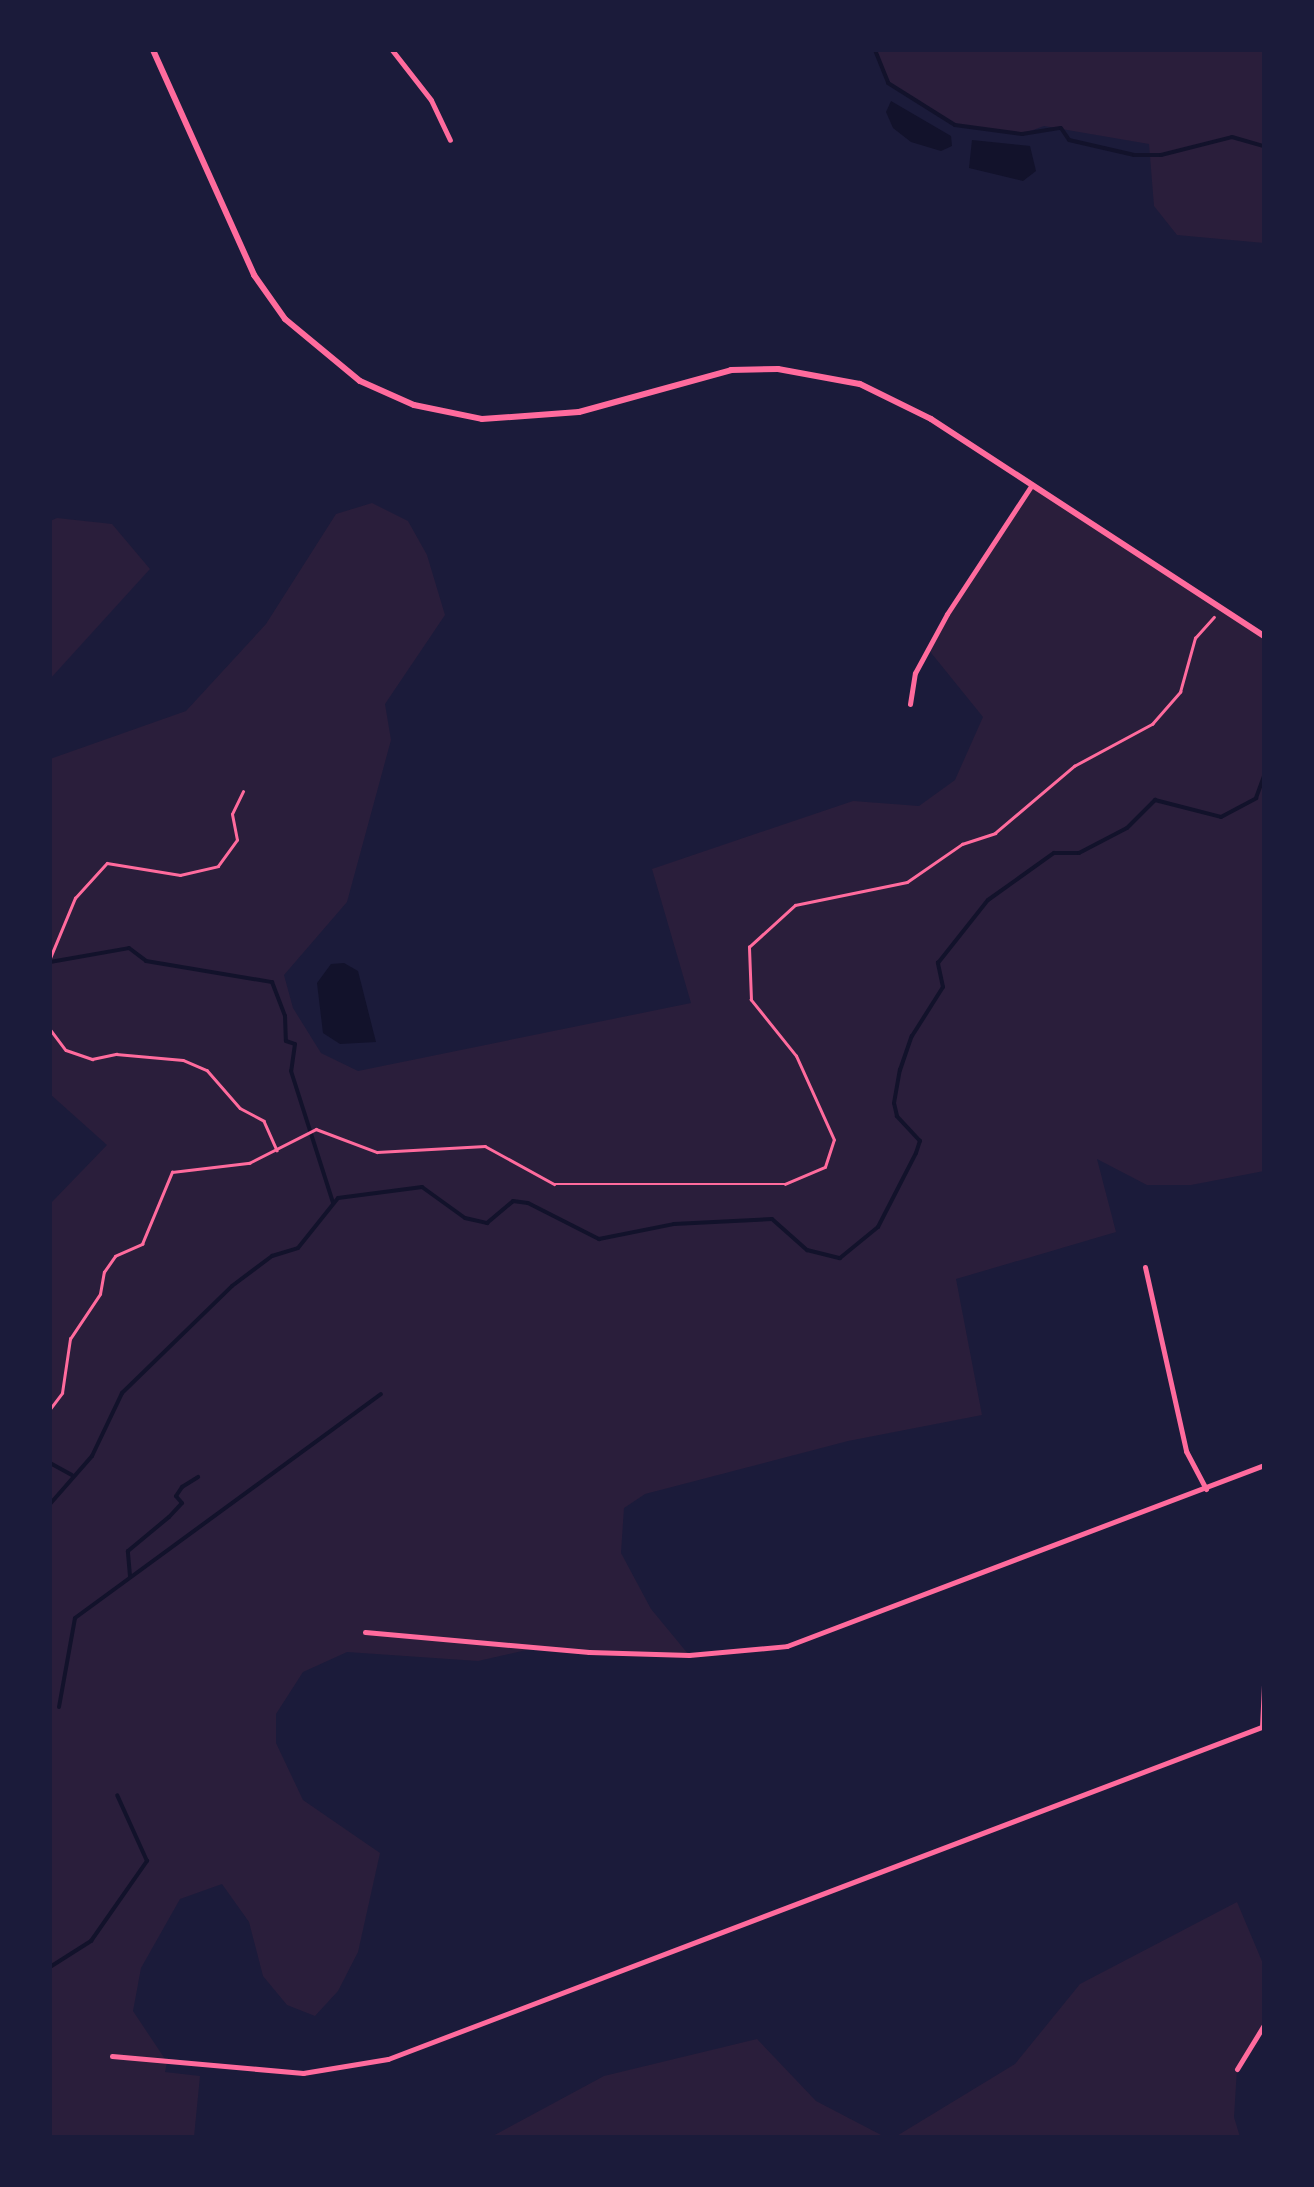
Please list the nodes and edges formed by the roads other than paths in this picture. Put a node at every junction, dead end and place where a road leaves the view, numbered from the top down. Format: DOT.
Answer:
graph roads {
  1 [pos="153,50"];
  2 [pos="392,50"];
  3 [pos="450,140"];
  4 [pos="1031,486"];
  5 [pos="1264,636"];
  6 [pos="910,704"];
  7 [pos="1145,1268"];
  8 [pos="1264,1466"];
  9 [pos="1206,1489"];
  10 [pos="366,1632"];
  11 [pos="1264,1684"];
  12 [pos="1263,1726"];
  13 [pos="1264,2025"];
  14 [pos="112,2056"];
  15 [pos="1237,2069"];
  1 -- 4 [label="street"];
  2 -- 3 [label="street"];
  4 -- 5 [label="street"];
  4 -- 6 [label="street"];
  7 -- 9 [label="street"];
  8 -- 9 [label="street"];
  9 -- 10 [label="street"];
  11 -- 12 [label="street"];
  12 -- 14 [label="street"];
  13 -- 15 [label="street"];
}
